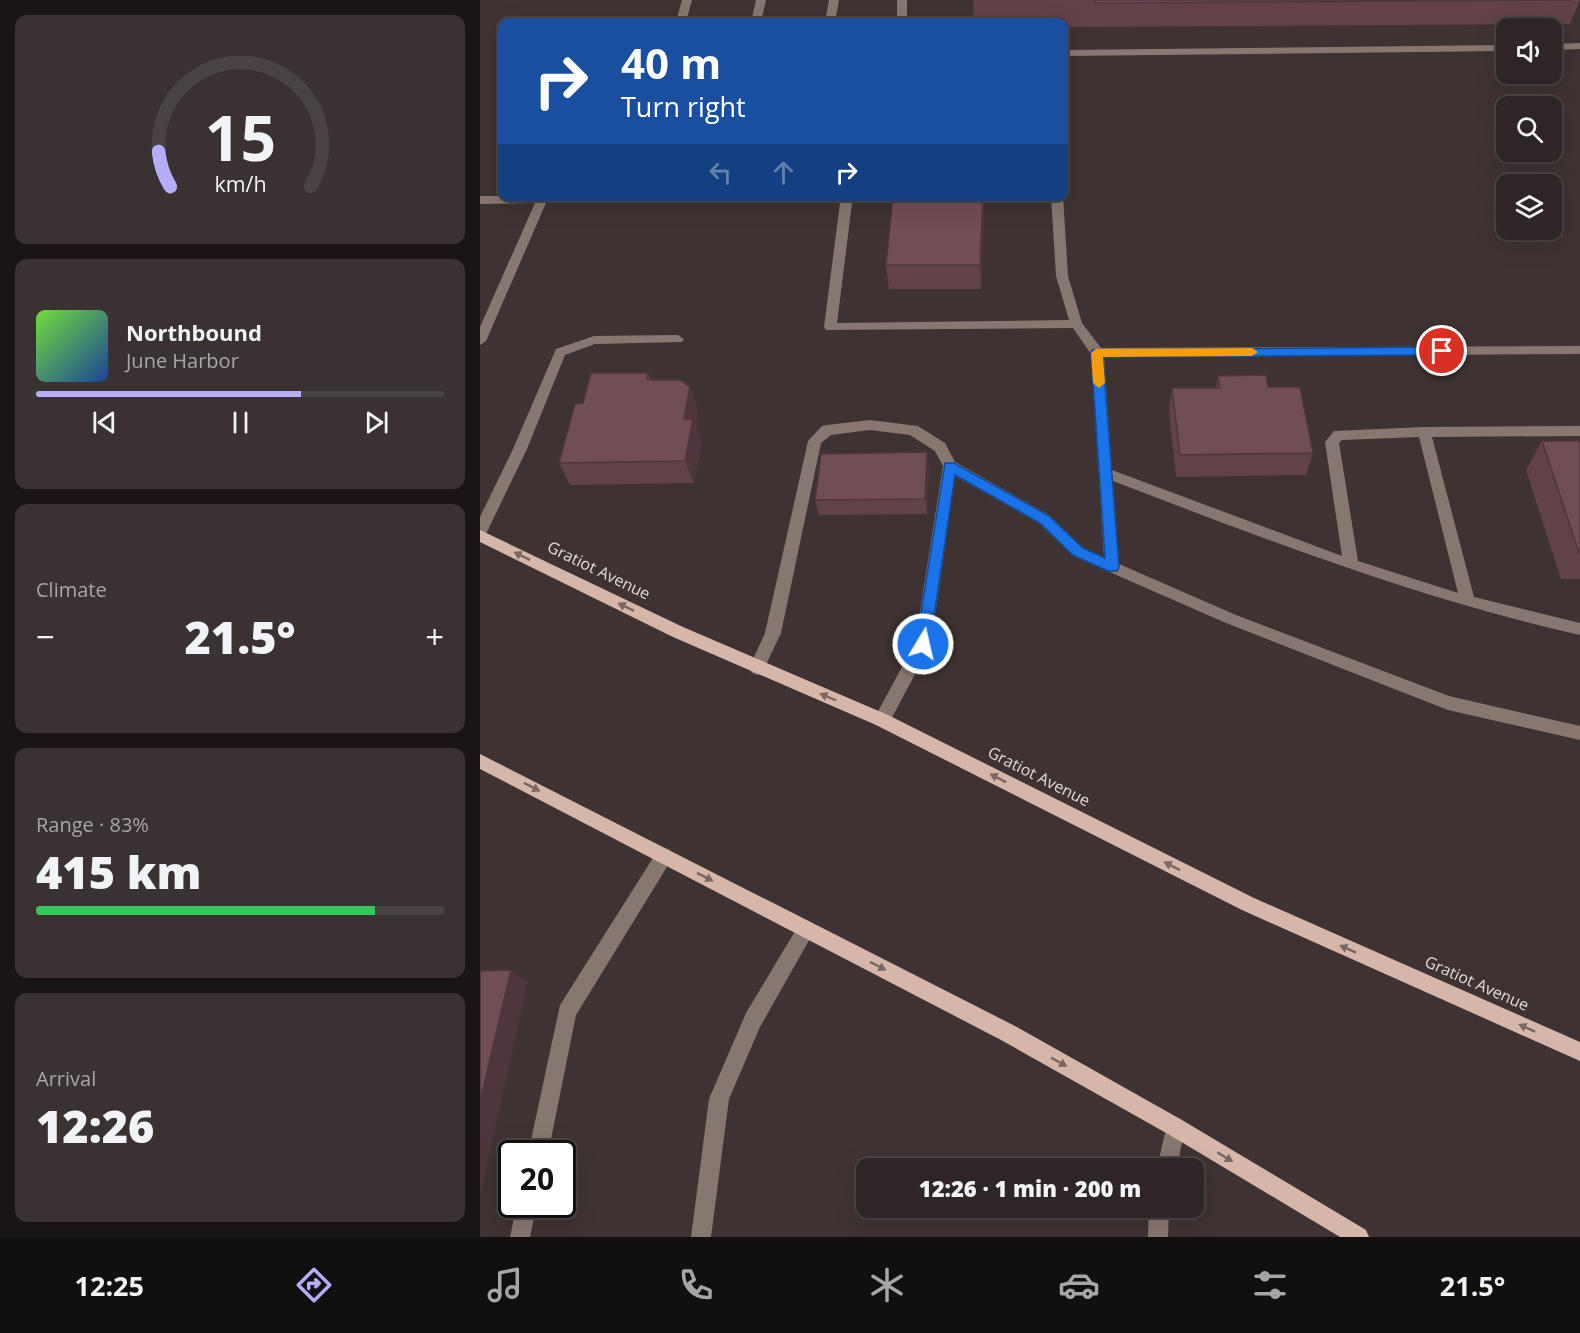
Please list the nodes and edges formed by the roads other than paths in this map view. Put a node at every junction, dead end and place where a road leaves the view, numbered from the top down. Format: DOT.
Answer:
graph roads {
  1 [pos="687,0"];
  2 [pos="761,0"];
  3 [pos="834,0"];
  4 [pos="902,0"];
  5 [pos="682,18"];
  6 [pos="757,18"];
  7 [pos="831,18"];
  8 [pos="902,18"];
  9 [pos="1580,46"];
  10 [pos="1562,47"];
  11 [pos="1496,48"];
  12 [pos="1068,54"];
  13 [pos="480,200"];
  14 [pos="498,200"];
  15 [pos="543,201"];
  16 [pos="845,201"];
  17 [pos="1057,201"];
  18 [pos="1076,324"];
  19 [pos="678,339"];
  20 [pos="480,341"];
  21 [pos="1580,350"];
  22 [pos="1096,353"];
  23 [pos="1580,430"];
  24 [pos="1424,432"];
  25 [pos="950,466"];
  26 [pos="1106,473"];
  27 [pos="480,534"];
  28 [pos="1351,565"];
  29 [pos="1113,567"];
  30 [pos="1468,602"];
  31 [pos="1580,629"];
  32 [pos="757,668"];
  33 [pos="882,720"];
  34 [pos="1580,733"];
  35 [pos="480,760"];
  36 [pos="664,856"];
  37 [pos="806,929"];
  38 [pos="1580,1052"];
  39 [pos="1175,1127"];
  40 [pos="541,1140"];
  41 [pos="1169,1158"];
  42 [pos="524,1218"];
  43 [pos="1159,1218"];
  44 [pos="520,1237"];
  45 [pos="701,1237"];
  46 [pos="1158,1237"];
  47 [pos="1359,1237"];
  1 -- 5 [label="lane"];
  2 -- 6 [label="lane"];
  3 -- 7 [label="lane"];
  4 -- 8 [label="lane"];
  9 -- 10 [label="lane"];
  11 -- 12 [label="lane"];
  13 -- 14 [label="lane"];
  15 -- 20 [label="lane"];
  16 -- 18 [label="lane"];
  17 -- 18 [label="lane"];
  18 -- 22 [label="lane"];
  19 -- 27 [label="lane"];
  21 -- 22 [label="lane"];
  22 -- 26 [label="lane"];
  23 -- 24 [label="lane"];
  24 -- 28 [label="lane"];
  24 -- 30 [label="lane"];
  25 -- 29 [label="lane"];
  25 -- 32 [label="lane"];
  25 -- 33 [label="lane"];
  26 -- 28 [label="lane"];
  26 -- 29 [label="lane"];
  32 -- 27 [label="main road, Gratiot Avenue, one-way"];
  28 -- 30 [label="lane"];
  29 -- 34 [label="lane"];
  30 -- 31 [label="lane"];
  33 -- 32 [label="main road, Gratiot Avenue, one-way"];
  38 -- 33 [label="main road, Gratiot Avenue, one-way"];
  35 -- 36 [label="main road, one-way"];
  36 -- 37 [label="main road, one-way"];
  36 -- 40 [label="lane"];
  37 -- 39 [label="main road, one-way"];
  37 -- 45 [label="lane"];
  39 -- 41 [label="lane"];
  39 -- 47 [label="main road, one-way"];
  42 -- 44 [label="lane"];
  43 -- 46 [label="lane"];
}
